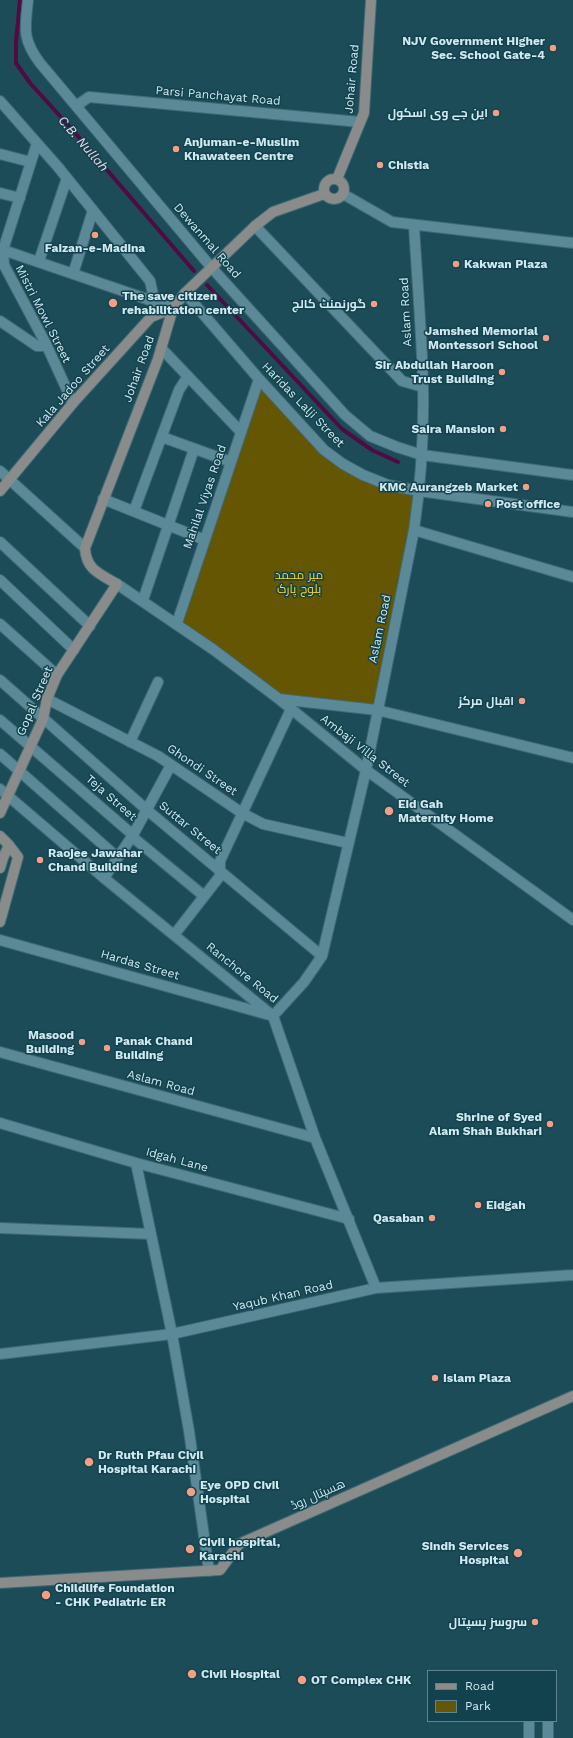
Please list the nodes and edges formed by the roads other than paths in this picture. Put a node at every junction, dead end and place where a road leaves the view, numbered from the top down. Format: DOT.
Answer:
graph roads {
  1 [pos="28,0"];
  2 [pos="370,0"];
  3 [pos="0,101"];
  4 [pos="76,106"];
  5 [pos="0,115"];
  6 [pos="17,120"];
  7 [pos="360,122"];
  8 [pos="37,143"];
  9 [pos="0,154"];
  10 [pos="31,162"];
  11 [pos="67,178"];
  12 [pos="337,179"];
  13 [pos="0,192"];
  14 [pos="324,194"];
  15 [pos="343,194"];
  16 [pos="20,198"];
  17 [pos="93,210"];
  18 [pos="255,226"];
  19 [pos="414,226"];
  20 [pos="573,243"];
  21 [pos="2,249"];
  22 [pos="39,261"];
  23 [pos="212,267"];
  24 [pos="73,274"];
  25 [pos="184,293"];
  26 [pos="155,303"];
  27 [pos="173,308"];
  28 [pos="0,321"];
  29 [pos="46,344"];
  30 [pos="161,348"];
  31 [pos="188,376"];
  32 [pos="259,379"];
  33 [pos="424,387"];
  34 [pos="73,403"];
  35 [pos="241,432"];
  36 [pos="162,437"];
  37 [pos="194,449"];
  38 [pos="422,455"];
  39 [pos="231,462"];
  40 [pos="0,471"];
  41 [pos="573,475"];
  42 [pos="10,480"];
  43 [pos="0,491"];
  44 [pos="419,491"];
  45 [pos="103,499"];
  46 [pos="134,511"];
  47 [pos="573,512"];
  48 [pos="168,525"];
  49 [pos="414,530"];
  50 [pos="205,540"];
  51 [pos="0,542"];
  52 [pos="85,548"];
  53 [pos="573,577"];
  54 [pos="0,580"];
  55 [pos="117,584"];
  56 [pos="143,600"];
  57 [pos="177,623"];
  58 [pos="0,624"];
  59 [pos="90,626"];
  60 [pos="74,650"];
  61 [pos="57,676"];
  62 [pos="0,680"];
  63 [pos="158,682"];
  64 [pos="47,699"];
  65 [pos="279,699"];
  66 [pos="291,709"];
  67 [pos="377,710"];
  68 [pos="43,719"];
  69 [pos="0,720"];
  70 [pos="130,742"];
  71 [pos="30,746"];
  72 [pos="0,754"];
  73 [pos="573,758"];
  74 [pos="171,765"];
  75 [pos="19,770"];
  76 [pos="366,770"];
  77 [pos="4,792"];
  78 [pos="147,810"];
  79 [pos="0,813"];
  80 [pos="242,813"];
  81 [pos="132,835"];
  82 [pos="0,836"];
  83 [pos="348,843"];
  84 [pos="9,845"];
  85 [pos="117,857"];
  86 [pos="0,868"];
  87 [pos="221,870"];
  88 [pos="104,878"];
  89 [pos="204,896"];
  90 [pos="573,920"];
  91 [pos="0,922"];
  92 [pos="174,935"];
  93 [pos="0,940"];
  94 [pos="322,956"];
  95 [pos="273,1016"];
  96 [pos="0,1052"];
  97 [pos="0,1123"];
  98 [pos="315,1138"];
  99 [pos="136,1163"];
  100 [pos="349,1219"];
  101 [pos="0,1228"];
  102 [pos="151,1234"];
  103 [pos="573,1275"];
  104 [pos="376,1288"];
  105 [pos="172,1334"];
  106 [pos="0,1354"];
  107 [pos="573,1396"];
  108 [pos="209,1571"];
  109 [pos="0,1583"];
  110 [pos="529,1722"];
  111 [pos="548,1722"];
  112 [pos="529,1738"];
  113 [pos="548,1738"];
  1 -- 4 [label="street, Dewanmal Road"];
  2 -- 7 [label="street, Johair Road"];
  3 -- 6 [label="street"];
  4 -- 7 [label="street, Parsi Panchayat Road"];
  4 -- 23 [label="street, Dewanmal Road"];
  5 -- 6 [label="street"];
  6 -- 8 [label="street"];
  7 -- 12 [label="street, Johair Road"];
  8 -- 10 [label="street, Mistri Mowl Street"];
  8 -- 11 [label="street"];
  9 -- 10 [label="street"];
  10 -- 16 [label="street, Mistri Mowl Street"];
  11 -- 17 [label="street"];
  11 -- 22 [label="street"];
  12 -- 14 [label="street"];
  12 -- 15 [label="street"];
  13 -- 16 [label="street"];
  14 -- 15 [label="street"];
  14 -- 18 [label="street, Johair Road"];
  15 -- 19 [label="street"];
  16 -- 21 [label="street, Mistri Mowl Street"];
  17 -- 24 [label="street"];
  17 -- 26 [label="street"];
  18 -- 23 [label="street, Johair Road"];
  18 -- 33 [label="street"];
  19 -- 20 [label="street"];
  19 -- 33 [label="street, Aslam Road"];
  21 -- 22 [label="street"];
  21 -- 29 [label="street, Mistri Mowl Street"];
  22 -- 24 [label="street"];
  23 -- 25 [label="street, Johair Road"];
  23 -- 38 [label="street, Dewanmal Road"];
  24 -- 26 [label="street"];
  25 -- 27 [label="street, Johair Road"];
  25 -- 32 [label="street, Haridas Lalji Street"];
  26 -- 27 [label="street"];
  27 -- 30 [label="street, Johair Road"];
  27 -- 34 [label="street, Kala Jadoo Street"];
  28 -- 29 [label="street"];
  29 -- 34 [label="street, Mistri Mowl Street"];
  30 -- 31 [label="street"];
  30 -- 45 [label="street, Johair Road"];
  31 -- 35 [label="street"];
  31 -- 36 [label="street"];
  32 -- 35 [label="street, Mahilal Viyas Road"];
  32 -- 44 [label="street, Haridas Lalji Street"];
  33 -- 38 [label="street, Aslam Road"];
  34 -- 42 [label="street, Kala Jadoo Street"];
  35 -- 39 [label="street, Mahilal Viyas Road"];
  36 -- 37 [label="street"];
  36 -- 46 [label="street"];
  37 -- 39 [label="street"];
  37 -- 48 [label="street"];
  38 -- 41 [label="street, Dewanmal Road"];
  38 -- 44 [label="street, Aslam Road"];
  39 -- 50 [label="street, Mahilal Viyas Road"];
  40 -- 42 [label="street"];
  42 -- 43 [label="street, Kala Jadoo Street"];
  42 -- 52 [label="street"];
  44 -- 47 [label="street, Haridas Lalji Street"];
  44 -- 49 [label="street, Aslam Road"];
  45 -- 46 [label="street"];
  45 -- 52 [label="street, Johair Road"];
  46 -- 48 [label="street"];
  48 -- 50 [label="street"];
  48 -- 56 [label="street"];
  49 -- 53 [label="street"];
  49 -- 67 [label="street, Aslam Road"];
  50 -- 57 [label="street, Mahilal Viyas Road"];
  51 -- 59 [label="street"];
  52 -- 55 [label="street"];
  54 -- 60 [label="street"];
  55 -- 56 [label="street, Ambaji Villa Street"];
  55 -- 59 [label="street, Gopal Street"];
  56 -- 57 [label="street, Ambaji Villa Street"];
  57 -- 65 [label="street, Ambaji Villa Street"];
  58 -- 61 [label="street"];
  59 -- 60 [label="street, Gopal Street"];
  60 -- 61 [label="street, Gopal Street"];
  61 -- 64 [label="street, Gopal Street"];
  62 -- 68 [label="street, Suttar Street"];
  63 -- 70 [label="street"];
  64 -- 68 [label="street, Gopal Street"];
  64 -- 70 [label="street, Ghondi Street"];
  65 -- 66 [label="street, Ambaji Villa Street"];
  65 -- 67 [label="street, Ambaji Villa Street"];
  66 -- 76 [label="street, Ambaji Villa Street"];
  66 -- 80 [label="street"];
  67 -- 73 [label="street, Ambaji Villa Street"];
  67 -- 76 [label="street, Aslam Road"];
  68 -- 71 [label="street, Gopal Street"];
  68 -- 78 [label="street, Suttar Street"];
  69 -- 71 [label="street, Teja Street"];
  70 -- 74 [label="street, Ghondi Street"];
  71 -- 75 [label="street, Gopal Street"];
  71 -- 81 [label="street, Teja Street"];
  72 -- 75 [label="street"];
  74 -- 78 [label="street"];
  74 -- 80 [label="street, Ghondi Street"];
  75 -- 77 [label="street, Gopal Street"];
  75 -- 85 [label="street"];
  76 -- 83 [label="street, Aslam Road"];
  76 -- 90 [label="street, Ambaji Villa Street"];
  77 -- 79 [label="street, Gopal Street"];
  77 -- 88 [label="street, Ranchore Road"];
  78 -- 81 [label="street"];
  78 -- 87 [label="street, Suttar Street"];
  80 -- 83 [label="street, Ghondi Street"];
  80 -- 87 [label="street"];
  81 -- 85 [label="street"];
  81 -- 89 [label="street, Teja Street"];
  82 -- 84 [label="street"];
  83 -- 94 [label="street, Aslam Road"];
  84 -- 86 [label="street"];
  84 -- 91 [label="street"];
  85 -- 88 [label="street"];
  87 -- 89 [label="street"];
  87 -- 94 [label="street, Suttar Street"];
  88 -- 92 [label="street, Ranchore Road"];
  89 -- 92 [label="street"];
  92 -- 95 [label="street, Ranchore Road"];
  93 -- 95 [label="street, Hardas Street"];
  94 -- 95 [label="street, Aslam Road"];
  95 -- 98 [label="street, Ranchore Road"];
  96 -- 98 [label="street, Aslam Road"];
  97 -- 99 [label="street, Idgah Lane"];
  98 -- 100 [label="street, Ranchore Road"];
  99 -- 100 [label="street, Idgah Lane"];
  99 -- 102 [label="street"];
  100 -- 104 [label="street, Ranchore Road"];
  101 -- 102 [label="street"];
  102 -- 105 [label="street"];
  103 -- 104 [label="street, Yaqub Khan Road"];
  104 -- 105 [label="street, Yaqub Khan Road"];
  105 -- 106 [label="street, Yaqub Khan Road"];
  105 -- 108 [label="street"];
  107 -- 108 [label="street, ھسپتال روڈ"];
  108 -- 109 [label="street, ھسپتال روڈ"];
  110 -- 112 [label="street"];
  111 -- 113 [label="street"];
}
